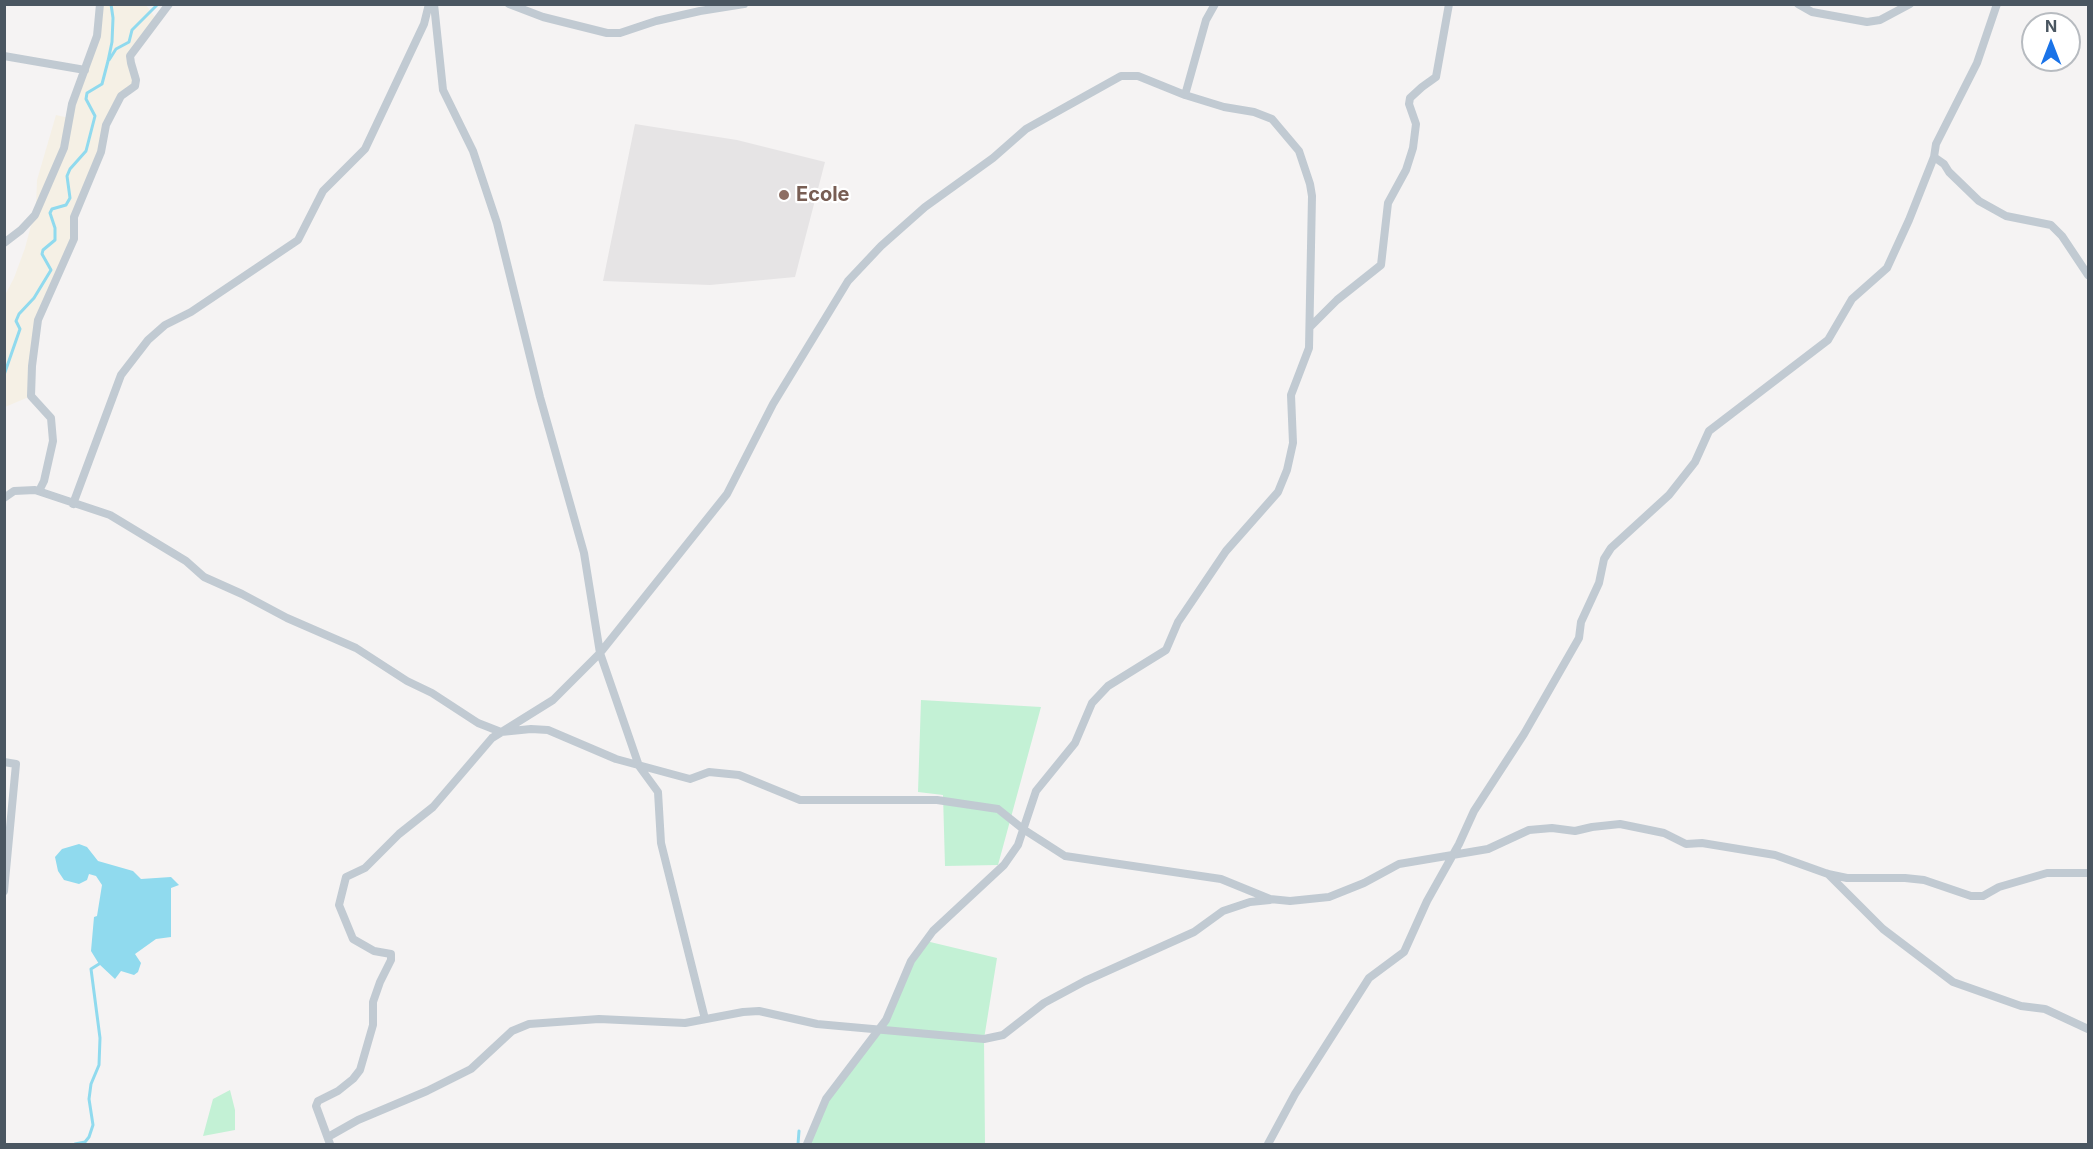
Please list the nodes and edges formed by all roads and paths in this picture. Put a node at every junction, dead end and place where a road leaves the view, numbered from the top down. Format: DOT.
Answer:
graph roads {
  1 [pos="100,4"];
  2 [pos="169,4"];
  3 [pos="431,4"];
  4 [pos="509,4"];
  5 [pos="744,4"];
  6 [pos="1215,4"];
  7 [pos="1449,4"];
  8 [pos="1798,4"];
  9 [pos="1910,4"];
  10 [pos="1997,4"];
  11 [pos="4,56"];
  12 [pos="86,70"];
  13 [pos="1185,95"];
  14 [pos="1934,157"];
  15 [pos="4,243"];
  16 [pos="2088,275"];
  17 [pos="1310,327"];
  18 [pos="39,491"];
  19 [pos="4,498"];
  20 [pos="73,504"];
  21 [pos="600,653"];
  22 [pos="501,732"];
  23 [pos="4,762"];
  24 [pos="639,766"];
  25 [pos="1023,829"];
  26 [pos="7,844"];
  27 [pos="1453,856"];
  28 [pos="2088,873"];
  29 [pos="1828,874"];
  30 [pos="4,891"];
  31 [pos="1270,899"];
  32 [pos="705,1019"];
  33 [pos="880,1028"];
  34 [pos="2088,1029"];
  35 [pos="329,1141"];
  36 [pos="807,1144"];
  37 [pos="1268,1144"];
  1 -- 12 [label="street"];
  2 -- 18 [label="street"];
  3 -- 20 [label="street"];
  3 -- 21 [label="street"];
  4 -- 5 [label="street"];
  6 -- 13 [label="street"];
  7 -- 17 [label="street"];
  8 -- 9 [label="street"];
  10 -- 14 [label="street"];
  11 -- 12 [label="street"];
  12 -- 15 [label="street"];
  13 -- 17 [label="street"];
  13 -- 21 [label="street"];
  14 -- 16 [label="street"];
  14 -- 27 [label="street"];
  17 -- 25 [label="street"];
  18 -- 19 [label="street"];
  18 -- 20 [label="street"];
  20 -- 22 [label="street"];
  21 -- 22 [label="street"];
  21 -- 24 [label="street"];
  22 -- 24 [label="street"];
  22 -- 35 [label="street"];
  23 -- 26 [label="street"];
  24 -- 25 [label="street"];
  24 -- 32 [label="street"];
  25 -- 31 [label="street"];
  25 -- 33 [label="street"];
  26 -- 30 [label="street"];
  27 -- 29 [label="street"];
  27 -- 31 [label="street"];
  27 -- 37 [label="street"];
  28 -- 29 [label="street"];
  29 -- 34 [label="street"];
  31 -- 33 [label="street"];
  32 -- 33 [label="street"];
  32 -- 35 [label="street"];
  33 -- 36 [label="street"];
}
